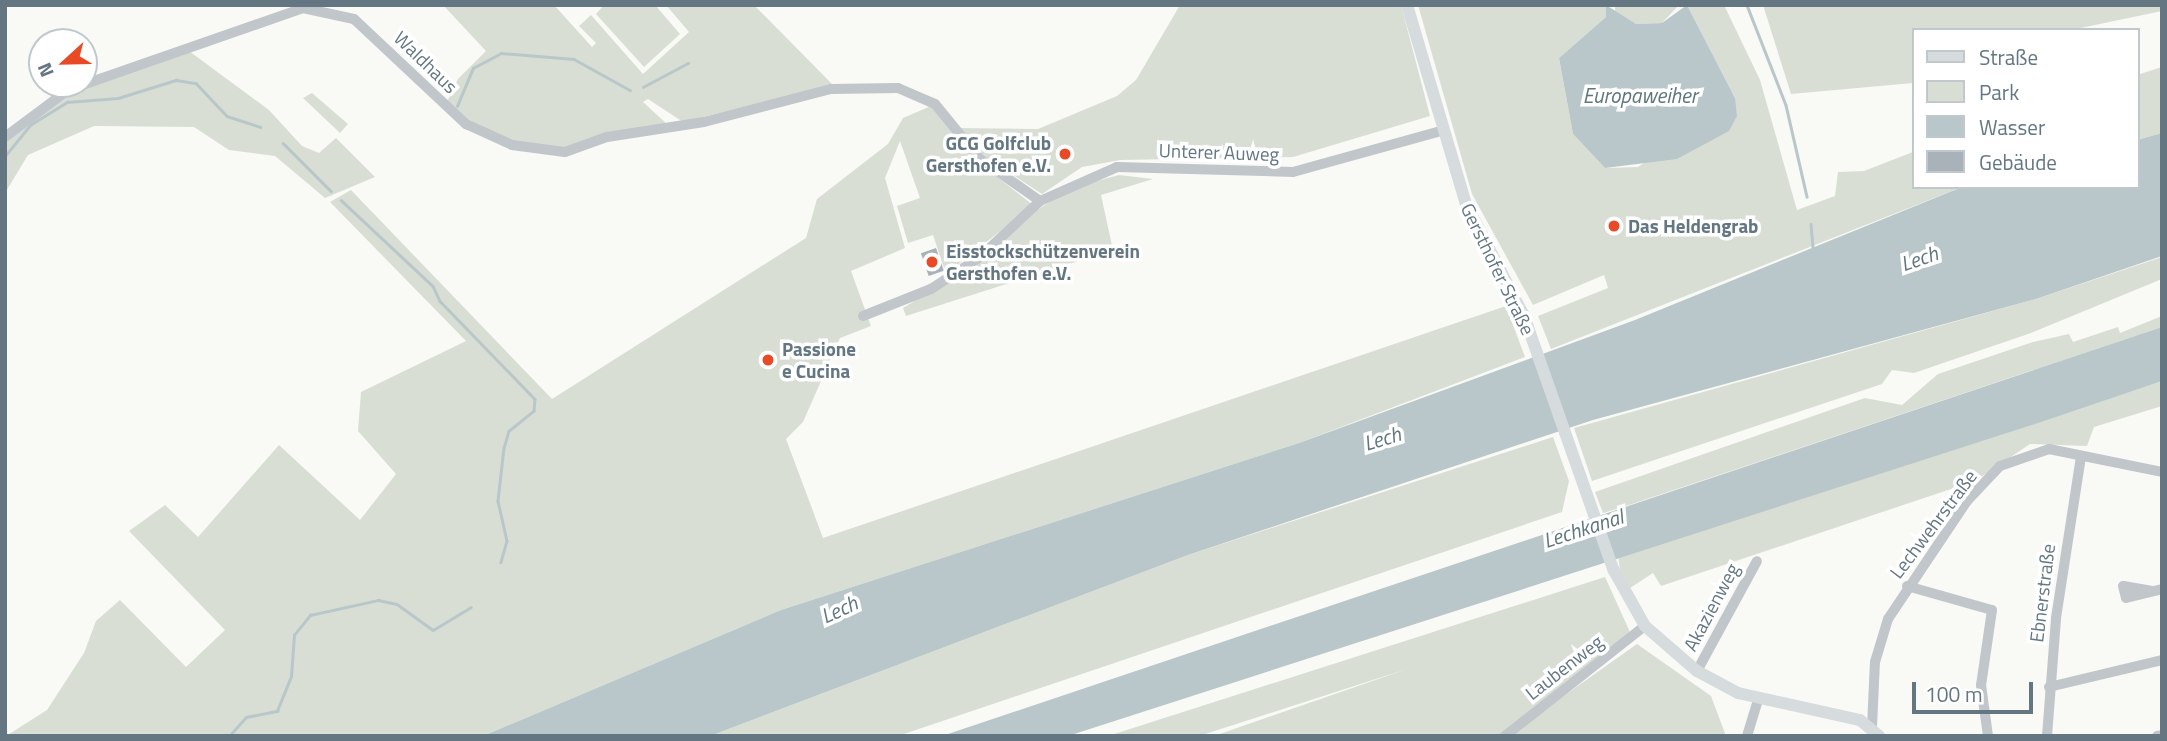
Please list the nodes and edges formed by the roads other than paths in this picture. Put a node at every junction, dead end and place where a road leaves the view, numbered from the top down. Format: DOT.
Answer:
graph roads {
  1 [pos="1407,5"];
  2 [pos="1441,131"];
  3 [pos="5,137"];
  4 [pos="1040,201"];
  5 [pos="863,316"];
  6 [pos="2081,456"];
  7 [pos="2162,471"];
  8 [pos="1758,561"];
  9 [pos="1907,586"];
  10 [pos="1645,626"];
  11 [pos="2162,660"];
  12 [pos="1697,671"];
  13 [pos="2049,687"];
  14 [pos="1758,700"];
  15 [pos="1876,731"];
  16 [pos="1505,736"];
  17 [pos="1747,736"];
  18 [pos="1988,736"];
  19 [pos="2047,736"];
  1 -- 2 [label="main road, Gersthofer Straße"];
  2 -- 4 [label="street, Unterer Auweg"];
  2 -- 10 [label="main road, Gersthofer Straße"];
  3 -- 4 [label="street, Waldhaus"];
  4 -- 5 [label="street, Unterer Auweg"];
  6 -- 7 [label="street, Lechwehrstraße"];
  6 -- 9 [label="street, Lechwehrstraße"];
  6 -- 13 [label="street, Ebnerstraße"];
  8 -- 12 [label="street, Akazienweg"];
  9 -- 15 [label="street, Lechwehrstraße"];
  9 -- 18 [label="street"];
  10 -- 12 [label="main road, Gersthofer Straße"];
  10 -- 16 [label="street, Laubenweg"];
  11 -- 13 [label="street"];
  12 -- 14 [label="main road, Gersthofer Straße"];
  13 -- 19 [label="street, Ebnerstraße"];
  14 -- 15 [label="main road, Gersthofer Straße"];
  14 -- 17 [label="street"];
}
